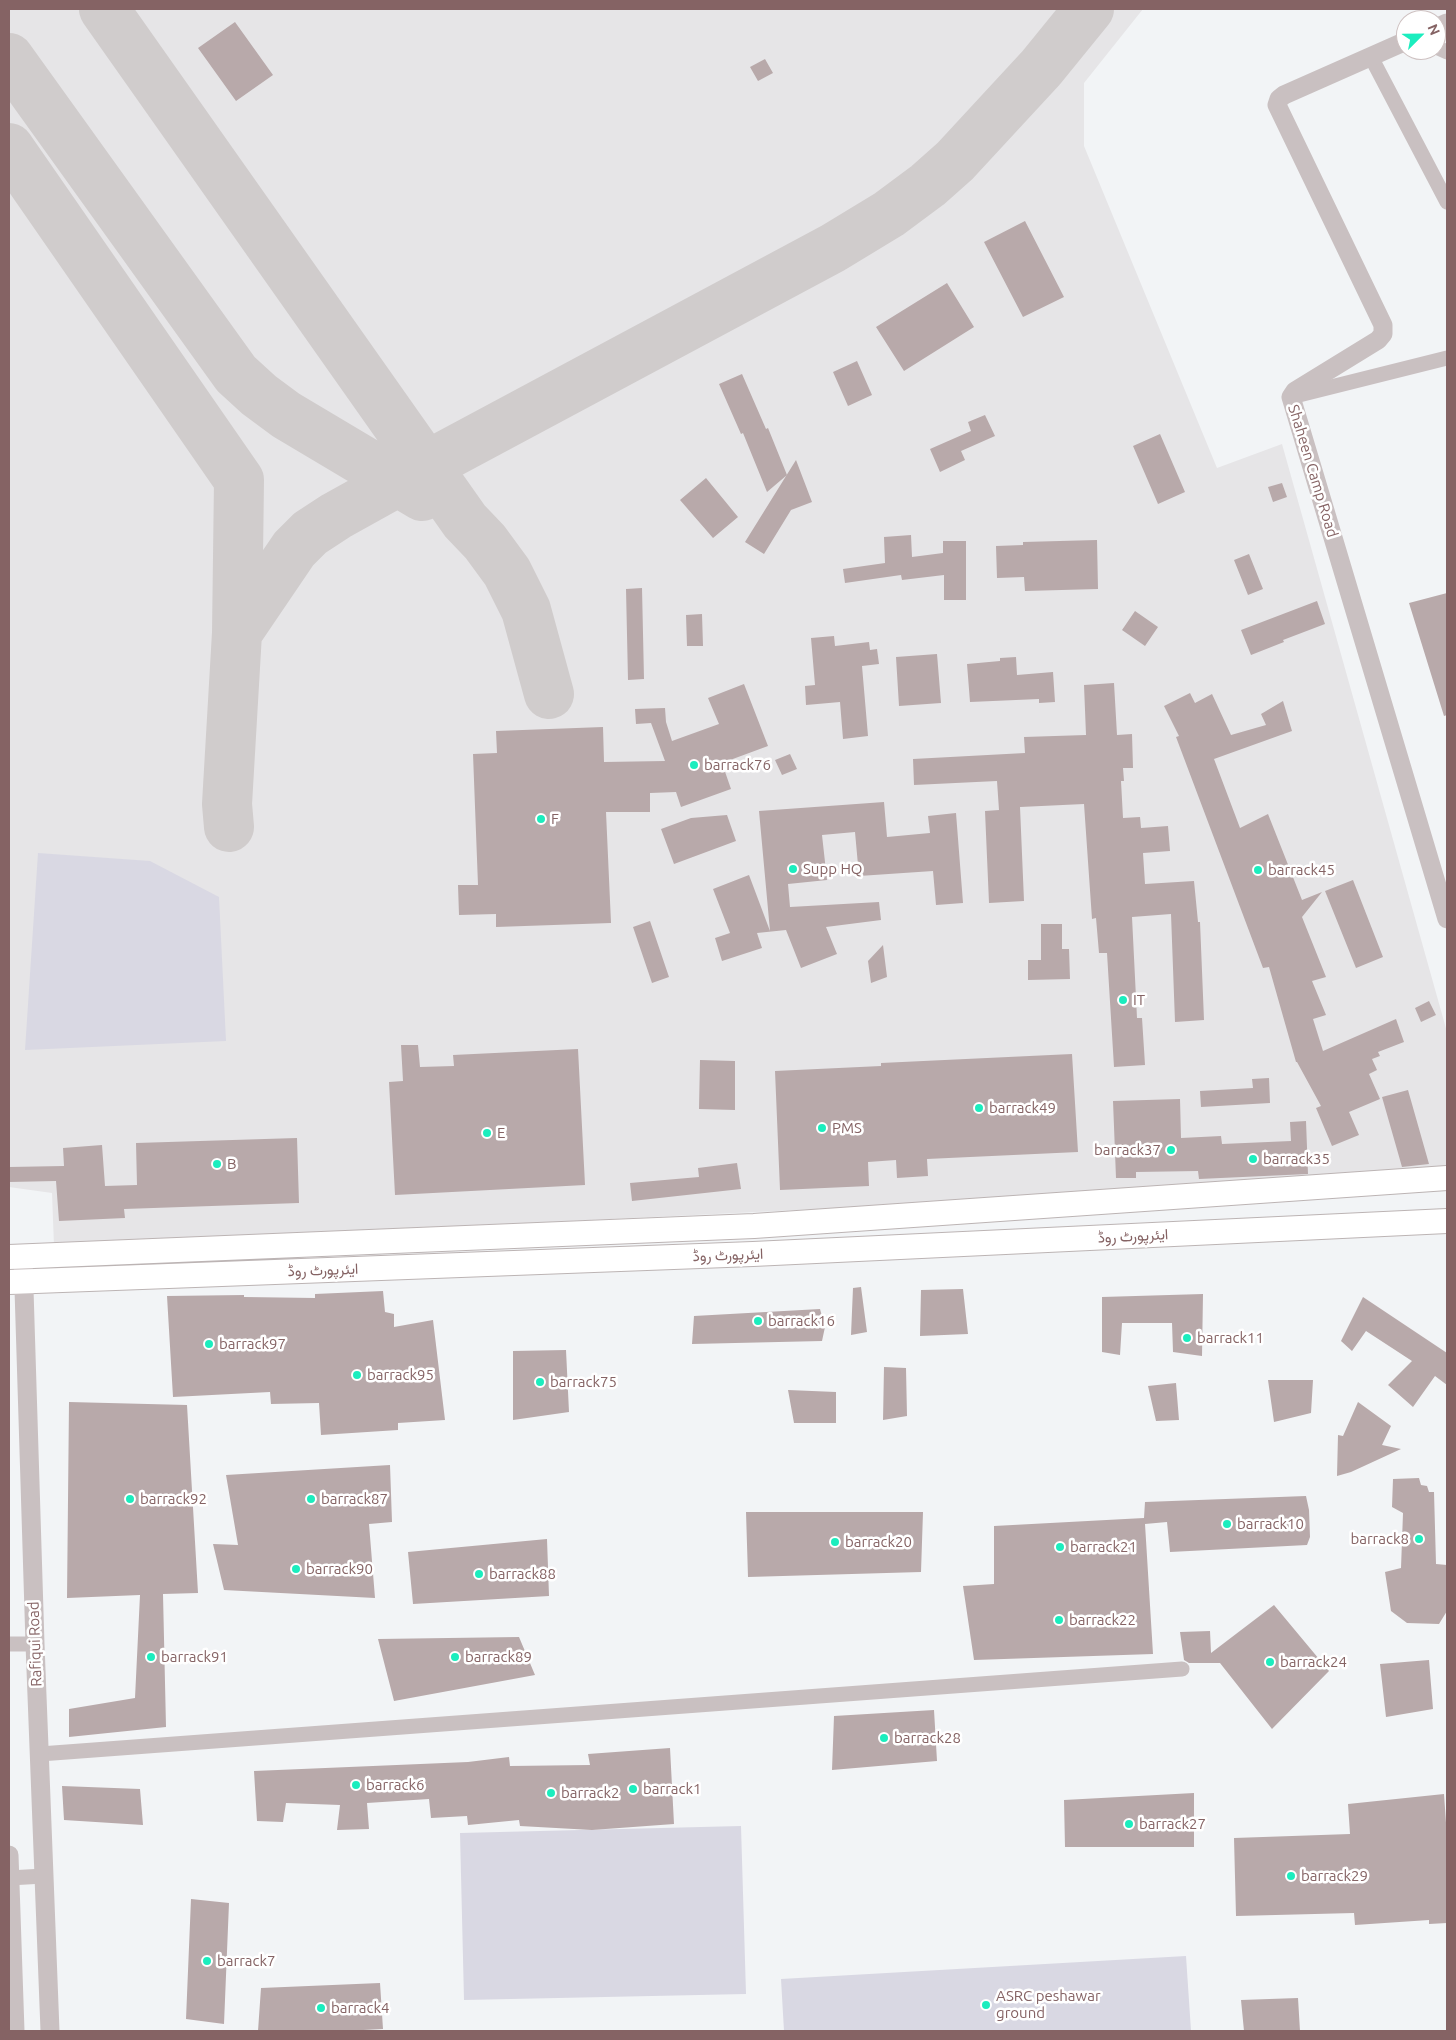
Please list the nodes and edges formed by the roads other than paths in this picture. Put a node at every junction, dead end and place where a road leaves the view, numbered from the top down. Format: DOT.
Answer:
graph roads {
  1 [pos="1396,46"];
  2 [pos="1371,57"];
  3 [pos="1447,202"];
  4 [pos="1447,358"];
  5 [pos="1291,397"];
  6 [pos="1446,906"];
  7 [pos="1447,1178"];
  8 [pos="1447,1221"];
  9 [pos="16,1257"];
  10 [pos="16,1282"];
  11 [pos="9,1644"];
  12 [pos="35,1644"];
  13 [pos="1182,1668"];
  14 [pos="40,1754"];
  15 [pos="9,1855"];
  16 [pos="44,1876"];
  17 [pos="9,1878"];
  18 [pos="15,2031"];
  19 [pos="50,2031"];
  1 -- 2 [label="street, Shaheen Camp Road"];
  2 -- 3 [label="street"];
  2 -- 5 [label="street, Shaheen Camp Road"];
  4 -- 5 [label="street"];
  5 -- 6 [label="street, Shaheen Camp Road"];
  7 -- 9 [label="main road"];
  8 -- 10 [label="main road, ایئرپورٹ روڈ"];
  9 -- 10 [label="street, Rafiqui Road"];
  10 -- 12 [label="street, Rafiqui Road"];
  11 -- 12 [label="street"];
  12 -- 14 [label="street, Rafiqui Road"];
  13 -- 14 [label="street"];
  14 -- 16 [label="street, Rafiqui Road"];
  15 -- 17 [label="street"];
  16 -- 17 [label="street"];
  16 -- 19 [label="street, Rafiqui Road"];
  17 -- 18 [label="street"];
}
